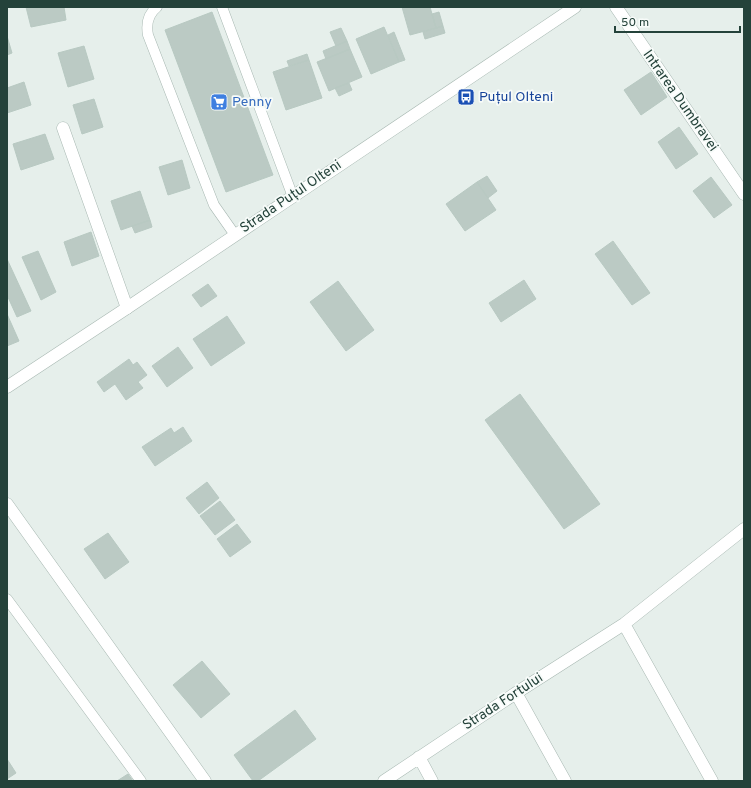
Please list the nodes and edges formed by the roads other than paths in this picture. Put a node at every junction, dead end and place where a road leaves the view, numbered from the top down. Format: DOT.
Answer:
graph roads {
  1 [pos="157,7"];
  2 [pos="222,7"];
  3 [pos="575,7"];
  4 [pos="616,7"];
  5 [pos="63,128"];
  6 [pos="744,194"];
  7 [pos="292,197"];
  8 [pos="235,235"];
  9 [pos="127,308"];
  10 [pos="7,387"];
  11 [pos="7,504"];
  12 [pos="744,529"];
  13 [pos="7,599"];
  14 [pos="624,624"];
  15 [pos="516,693"];
  16 [pos="419,757"];
  17 [pos="141,781"];
  18 [pos="205,781"];
  19 [pos="384,781"];
  20 [pos="432,781"];
  21 [pos="565,781"];
  22 [pos="712,781"];
  1 -- 8 [label="lane"];
  2 -- 7 [label="lane"];
  3 -- 7 [label="street, Strada Puțul Olteni"];
  4 -- 6 [label="street, Intrarea Dumbravei"];
  5 -- 9 [label="street"];
  7 -- 8 [label="street, Strada Puțul Olteni"];
  8 -- 9 [label="street, Strada Puțul Olteni"];
  9 -- 10 [label="street, Strada Puțul Olteni"];
  11 -- 18 [label="street"];
  12 -- 14 [label="street, Strada Fortului"];
  13 -- 17 [label="lane"];
  14 -- 15 [label="street, Strada Fortului"];
  14 -- 22 [label="street"];
  15 -- 16 [label="street, Strada Fortului"];
  15 -- 21 [label="street"];
  16 -- 19 [label="street, Strada Fortului"];
  16 -- 20 [label="street"];
}
